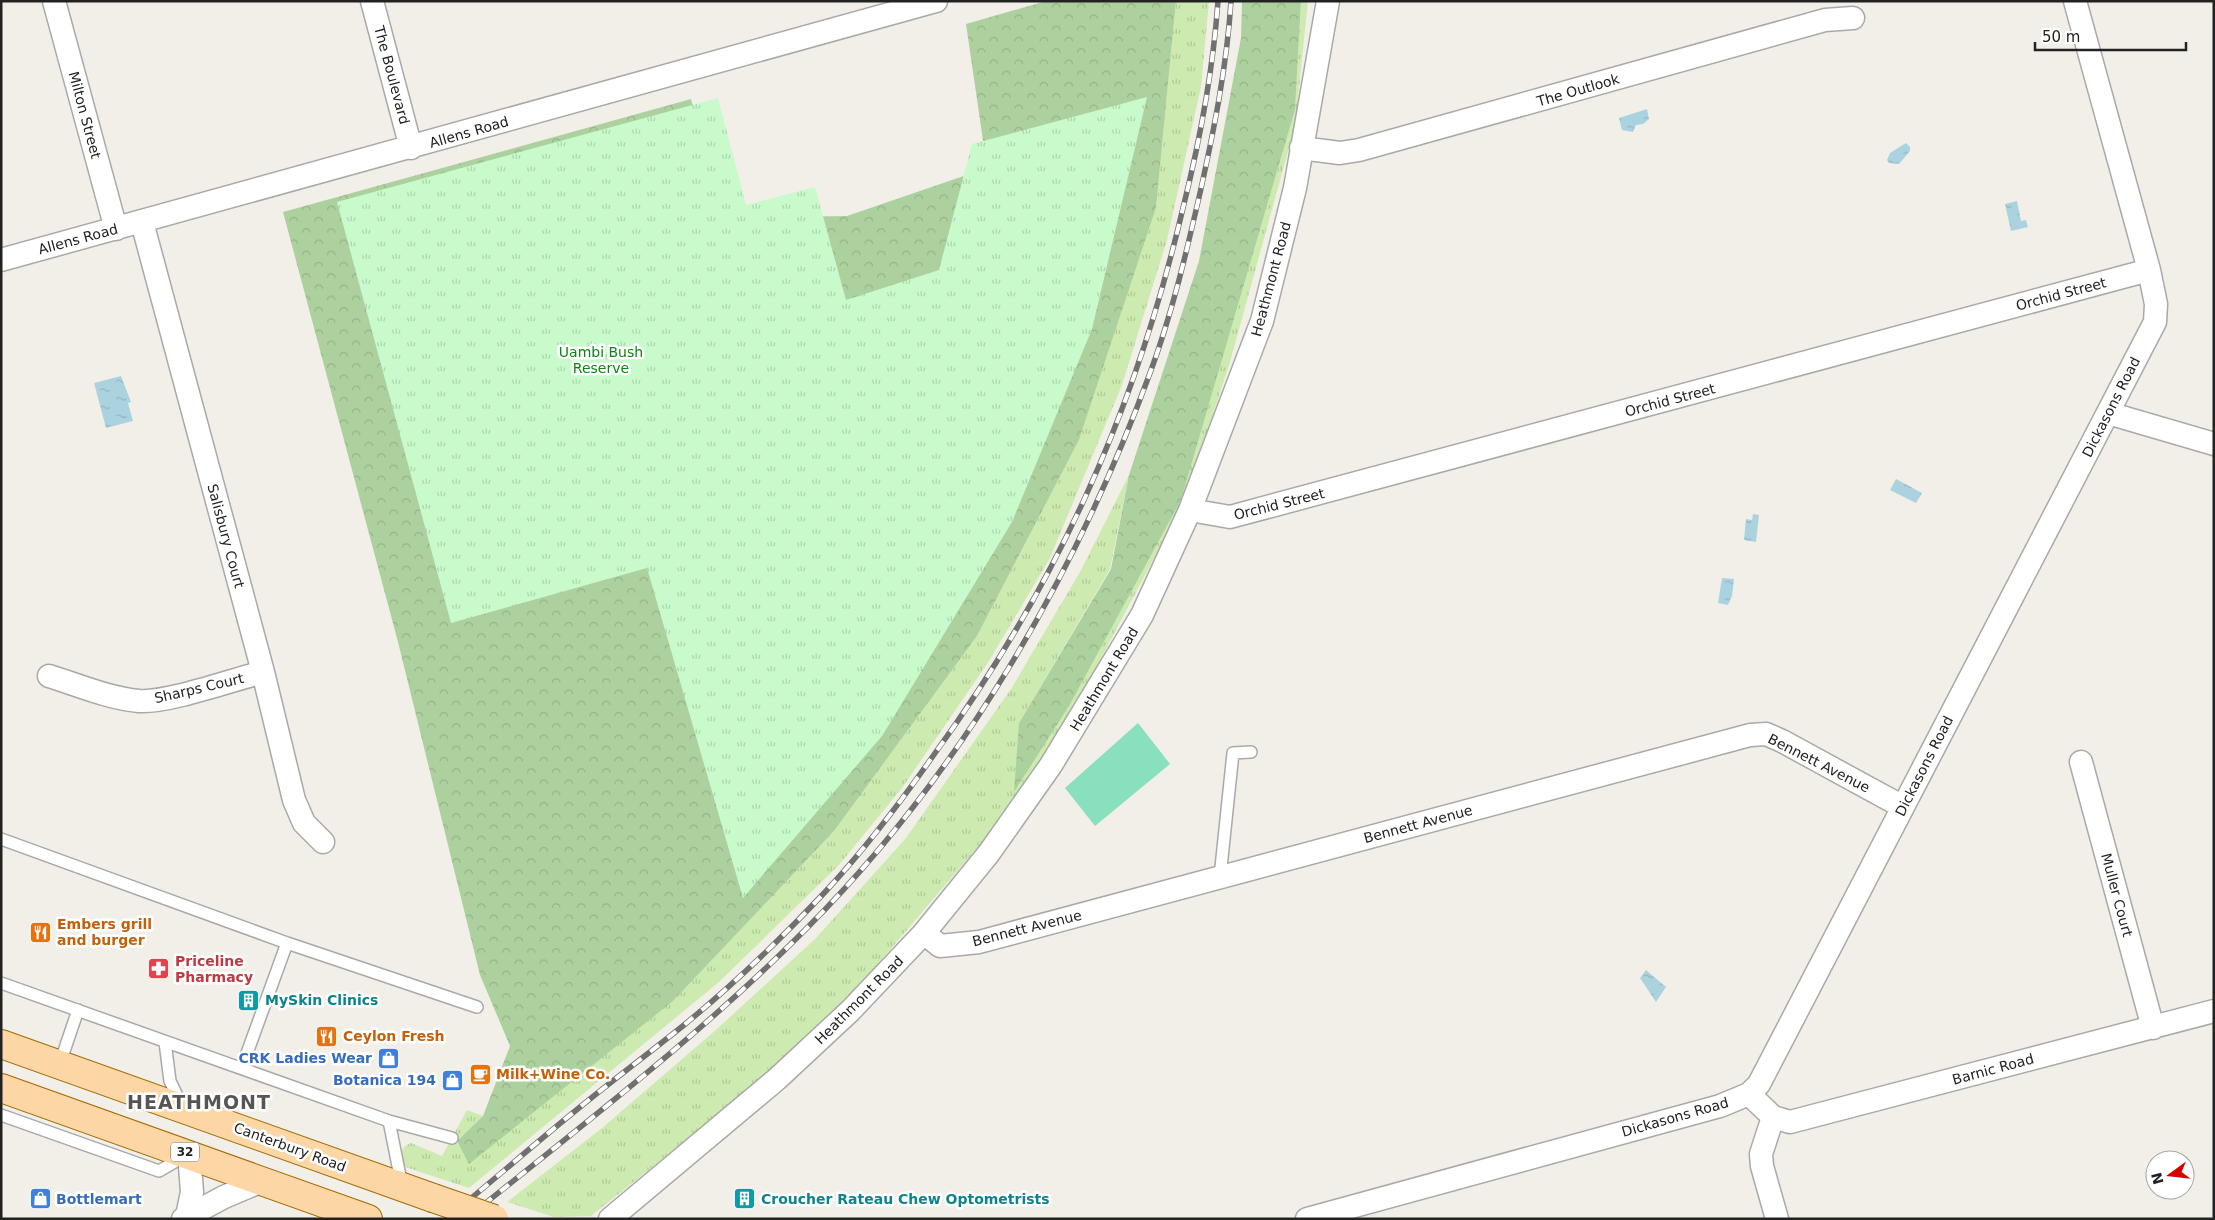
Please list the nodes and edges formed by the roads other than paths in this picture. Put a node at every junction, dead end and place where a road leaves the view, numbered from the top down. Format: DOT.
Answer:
graph roads {
  1 [pos="54,1"];
  2 [pos="372,1"];
  3 [pos="936,1"];
  4 [pos="1328,1"];
  5 [pos="2075,1"];
  6 [pos="1853,18"];
  7 [pos="411,148"];
  8 [pos="1301,148"];
  9 [pos="142,222"];
  10 [pos="116,229"];
  11 [pos="1,260"];
  12 [pos="2149,270"];
  13 [pos="2108,413"];
  14 [pos="2214,444"];
  15 [pos="1190,510"];
  16 [pos="263,672"];
  17 [pos="49,676"];
  18 [pos="1251,752"];
  19 [pos="2081,762"];
  20 [pos="1903,807"];
  21 [pos="1,839"];
  22 [pos="323,842"];
  23 [pos="1220,877"];
  24 [pos="924,934"];
  25 [pos="287,943"];
  26 [pos="1,983"];
  27 [pos="477,1007"];
  28 [pos="78,1010"];
  29 [pos="2214,1010"];
  30 [pos="2153,1028"];
  31 [pos="166,1042"];
  32 [pos="1,1044"];
  33 [pos="60,1063"];
  34 [pos="242,1067"];
  35 [pos="1,1088"];
  36 [pos="1749,1094"];
  37 [pos="183,1109"];
  38 [pos="1,1115"];
  39 [pos="1773,1116"];
  40 [pos="390,1121"];
  41 [pos="452,1138"];
  42 [pos="189,1154"];
  43 [pos="348,1168"];
  44 [pos="262,1181"];
  45 [pos="402,1186"];
  46 [pos="618,1215"];
  47 [pos="362,1216"];
  48 [pos="185,1217"];
  49 [pos="494,1219"];
  50 [pos="1307,1219"];
  51 [pos="1777,1219"];
  1 -- 10 [label="street, Milton Street"];
  2 -- 7 [label="street, The Boulevard"];
  3 -- 7 [label="street, Allens Road"];
  4 -- 8 [label="street, Heathmont Road"];
  5 -- 12 [label="street, Dickasons Road"];
  6 -- 8 [label="street, The Outlook"];
  7 -- 9 [label="street, Allens Road"];
  8 -- 15 [label="street, Heathmont Road"];
  9 -- 10 [label="street, Allens Road"];
  9 -- 16 [label="street, Salisbury Court"];
  10 -- 11 [label="street, Allens Road"];
  12 -- 13 [label="street, Dickasons Road"];
  12 -- 15 [label="street, Orchid Street"];
  13 -- 14 [label="street"];
  13 -- 20 [label="street, Dickasons Road"];
  15 -- 24 [label="street, Heathmont Road"];
  16 -- 17 [label="street, Sharps Court"];
  16 -- 22 [label="street, Salisbury Court"];
  18 -- 23 [label="lane"];
  19 -- 30 [label="street, Muller Court"];
  20 -- 23 [label="street, Bennett Avenue"];
  20 -- 36 [label="street, Dickasons Road"];
  21 -- 25 [label="lane"];
  23 -- 24 [label="street, Bennett Avenue"];
  24 -- 46 [label="street, Heathmont Road"];
  25 -- 27 [label="lane"];
  25 -- 34 [label="lane"];
  26 -- 28 [label="lane"];
  28 -- 31 [label="lane"];
  28 -- 33 [label="lane"];
  29 -- 30 [label="street, Barnic Road"];
  30 -- 39 [label="street, Barnic Road"];
  31 -- 34 [label="lane"];
  31 -- 37 [label="lane"];
  32 -- 33 [label="main road, Canterbury Road"];
  33 -- 37 [label="main road, Canterbury Road"];
  34 -- 40 [label="lane"];
  35 -- 42 [label="main road, 32"];
  36 -- 39 [label="street"];
  36 -- 50 [label="street, Dickasons Road"];
  37 -- 43 [label="main road, Canterbury Road"];
  38 -- 42 [label="lane"];
  39 -- 51 [label="street"];
  40 -- 41 [label="lane"];
  40 -- 45 [label="lane"];
  42 -- 44 [label="main road, 32"];
  42 -- 48 [label="street"];
  43 -- 45 [label="main road, Canterbury Road"];
  43 -- 47 [label="main road"];
  44 -- 47 [label="main road, 32"];
  44 -- 48 [label="street"];
  45 -- 49 [label="main road, Canterbury Road, bridge"];
}
